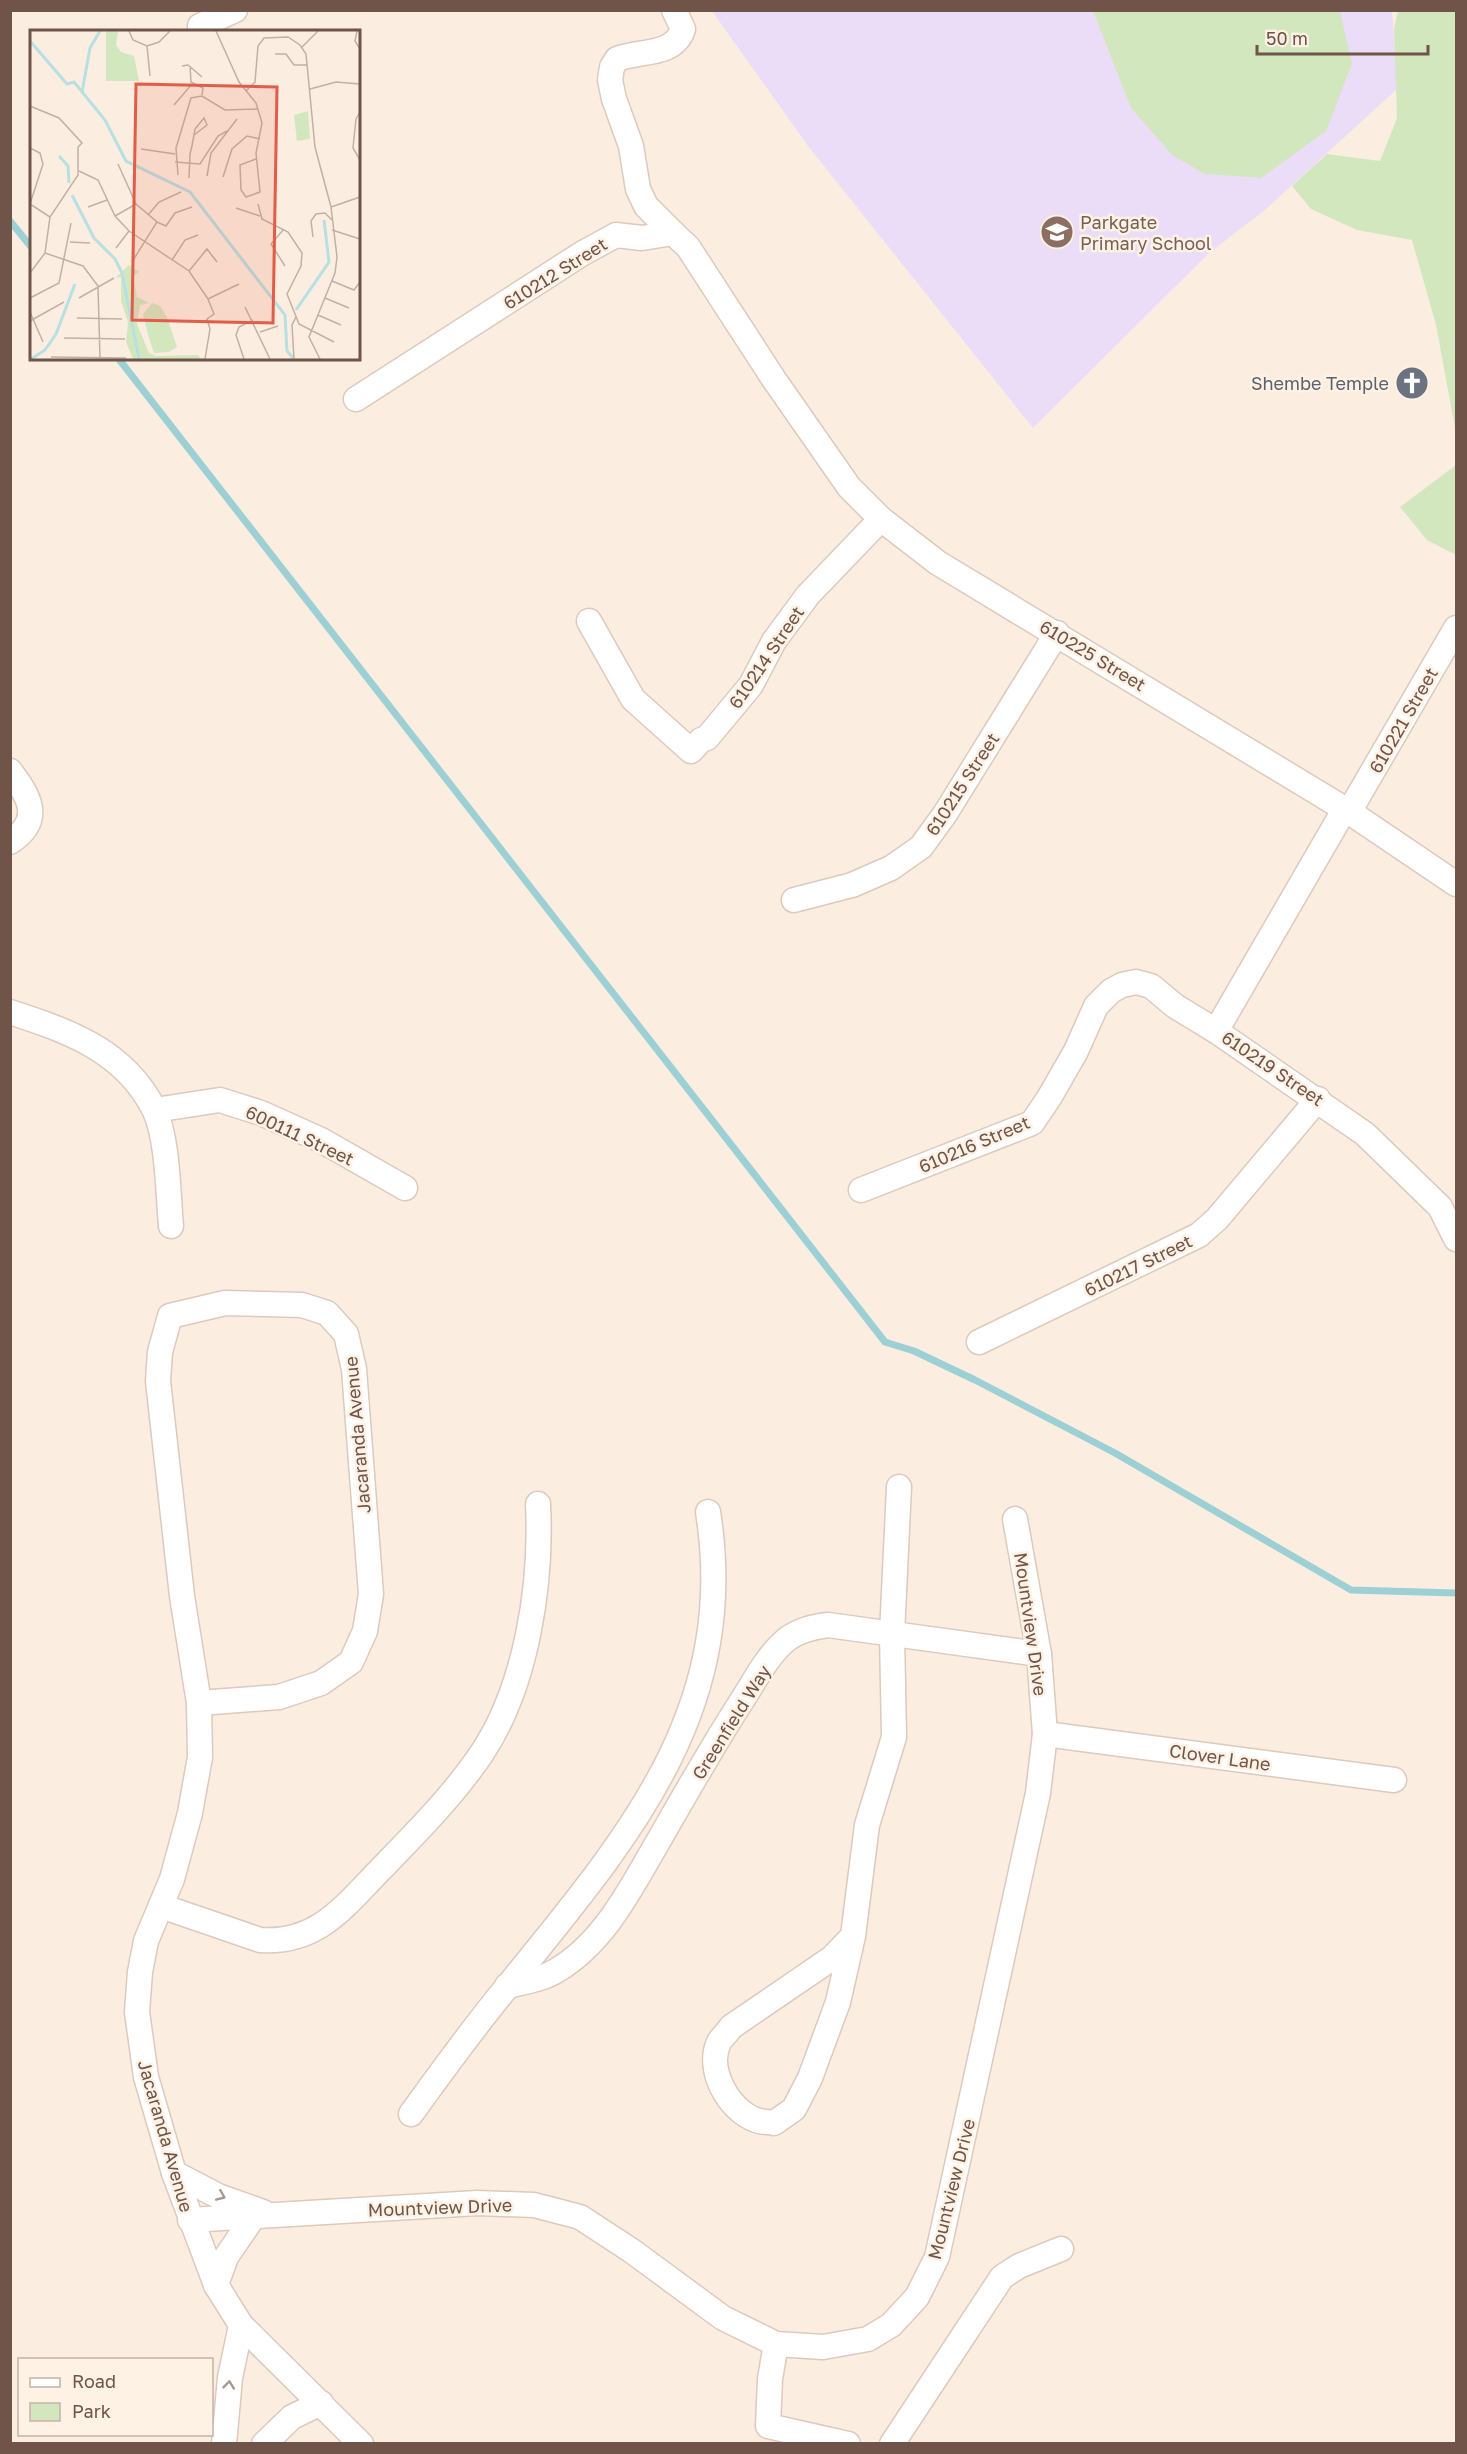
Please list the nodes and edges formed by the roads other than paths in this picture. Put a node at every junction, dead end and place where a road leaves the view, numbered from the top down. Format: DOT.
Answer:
graph roads {
  1 [pos="235,10"];
  2 [pos="674,10"];
  3 [pos="198,23"];
  4 [pos="673,233"];
  5 [pos="356,399"];
  6 [pos="881,519"];
  7 [pos="589,621"];
  8 [pos="1456,628"];
  9 [pos="1057,633"];
  10 [pos="10,771"];
  11 [pos="1349,812"];
  12 [pos="10,842"];
  13 [pos="1456,884"];
  14 [pos="794,900"];
  15 [pos="10,1012"];
  16 [pos="1216,1031"];
  17 [pos="1318,1099"];
  18 [pos="154,1110"];
  19 [pos="405,1188"];
  20 [pos="861,1190"];
  21 [pos="1448,1202"];
  22 [pos="171,1226"];
  23 [pos="1456,1239"];
  24 [pos="979,1342"];
  25 [pos="899,1487"];
  26 [pos="538,1504"];
  27 [pos="708,1512"];
  28 [pos="1015,1519"];
  29 [pos="892,1634"];
  30 [pos="1039,1654"];
  31 [pos="199,1703"];
  32 [pos="1045,1734"];
  33 [pos="1394,1780"];
  34 [pos="161,1906"];
  35 [pos="853,1936"];
  36 [pos="507,1986"];
  37 [pos="411,2114"];
  38 [pos="174,2173"];
  39 [pos="261,2215"];
  40 [pos="190,2220"];
  41 [pos="1061,2249"];
  42 [pos="216,2285"];
  43 [pos="241,2325"];
  44 [pos="776,2344"];
  45 [pos="321,2403"];
  46 [pos="224,2444"];
  47 [pos="264,2444"];
  48 [pos="361,2444"];
  49 [pos="848,2444"];
  50 [pos="892,2444"];
  1 -- 3 [label="street"];
  2 -- 4 [label="street"];
  4 -- 5 [label="street, 610212 Street"];
  4 -- 6 [label="street, 610225 Street"];
  6 -- 7 [label="street, 610214 Street"];
  6 -- 9 [label="street, 610225 Street"];
  8 -- 11 [label="street, 610221 Street"];
  9 -- 11 [label="street, 610225 Street"];
  9 -- 14 [label="street, 610215 Street"];
  10 -- 12 [label="street"];
  11 -- 13 [label="street, 610225 Street"];
  11 -- 16 [label="street, 610219 Street"];
  15 -- 18 [label="street"];
  16 -- 17 [label="street, 610219 Street"];
  16 -- 20 [label="street, 610216 Street"];
  17 -- 21 [label="street, 610219 Street"];
  17 -- 24 [label="street, 610217 Street"];
  18 -- 19 [label="street, 600111 Street"];
  18 -- 22 [label="street"];
  21 -- 23 [label="street, 610219 Street"];
  25 -- 29 [label="street"];
  26 -- 34 [label="street"];
  27 -- 36 [label="street, Greenfield Way"];
  28 -- 30 [label="street, Mountview Drive"];
  29 -- 30 [label="street, Greenfield Way"];
  29 -- 35 [label="street"];
  29 -- 36 [label="street, Greenfield Way"];
  30 -- 32 [label="street, Mountview Drive"];
  31 -- 31 [label="street, Jacaranda Avenue"];
  31 -- 34 [label="street, Jacaranda Avenue"];
  32 -- 33 [label="street, Clover Lane"];
  32 -- 44 [label="street, Mountview Drive"];
  34 -- 38 [label="street, Jacaranda Avenue"];
  35 -- 35 [label="street"];
  36 -- 37 [label="street, Greenfield Way"];
  38 -- 39 [label="street, one-way"];
  38 -- 40 [label="street, Jacaranda Avenue"];
  39 -- 40 [label="street, Mountview Drive"];
  39 -- 42 [label="street"];
  39 -- 44 [label="street, Mountview Drive"];
  40 -- 42 [label="street, Jacaranda Avenue"];
  41 -- 50 [label="street"];
  42 -- 43 [label="street, Jacaranda Avenue"];
  43 -- 45 [label="street, Jacaranda Avenue"];
  46 -- 43 [label="street, one-way"];
  44 -- 49 [label="street"];
  45 -- 47 [label="street"];
  45 -- 48 [label="street, Jacaranda Avenue"];
}
